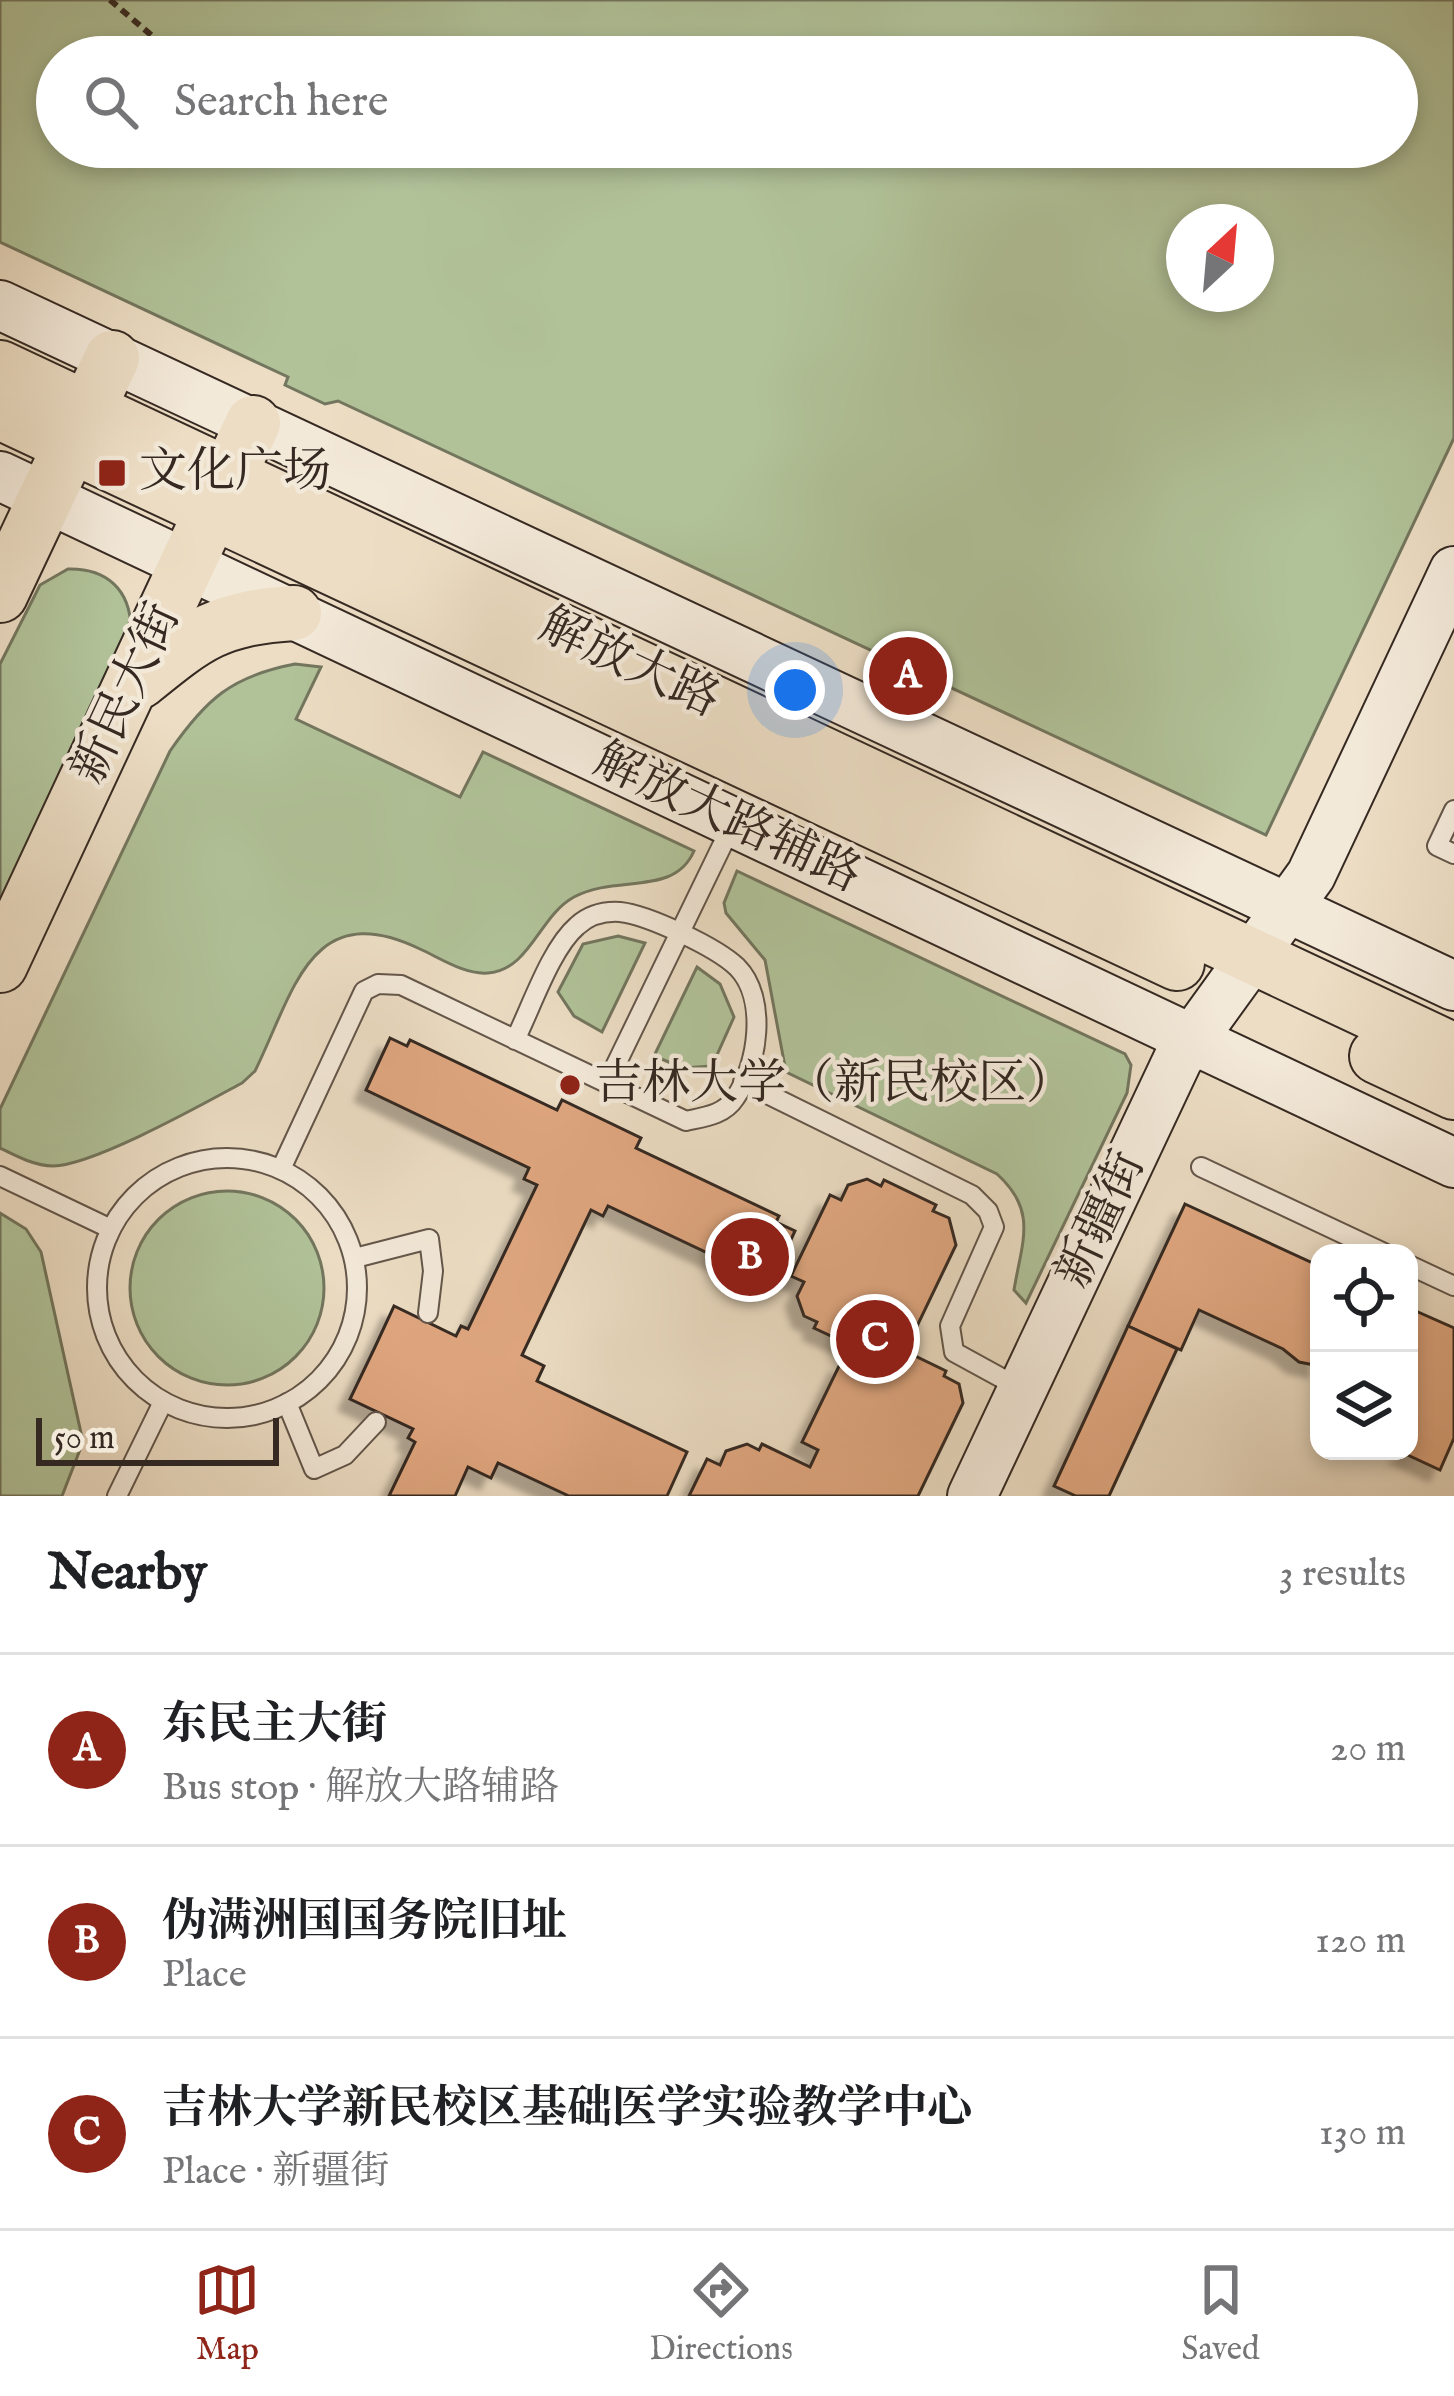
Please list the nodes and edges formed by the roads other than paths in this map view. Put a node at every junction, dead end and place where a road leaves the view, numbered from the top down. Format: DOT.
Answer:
graph roads {
  1 [pos="0,305"];
  2 [pos="112,358"];
  3 [pos="0,368"];
  4 [pos="0,412"];
  5 [pos="253,424"];
  6 [pos="79,427"];
  7 [pos="23,486"];
  8 [pos="220,494"];
  9 [pos="188,564"];
  10 [pos="1454,571"];
  11 [pos="0,595"];
  12 [pos="294,613"];
  13 [pos="129,690"];
  14 [pos="1454,810"];
  15 [pos="733,823"];
  16 [pos="1454,854"];
  17 [pos="1288,908"];
  18 [pos="679,935"];
  19 [pos="0,965"];
  20 [pos="1241,972"];
  21 [pos="1454,986"];
  22 [pos="515,1040"];
  23 [pos="1192,1040"];
  24 [pos="1454,1051"];
  25 [pos="742,1082"];
  26 [pos="607,1083"];
  27 [pos="1454,1092"];
  28 [pos="1454,1163"];
  29 [pos="1201,1167"];
  30 [pos="281,1169"];
  31 [pos="0,1177"];
  32 [pos="110,1228"];
  33 [pos="1365,1244"];
  34 [pos="355,1258"];
  35 [pos="1418,1268"];
  36 [pos="1454,1286"];
  37 [pos="428,1313"];
  38 [pos="1022,1389"];
  39 [pos="163,1402"];
  40 [pos="287,1403"];
  41 [pos="376,1422"];
  42 [pos="117,1496"];
  43 [pos="972,1496"];
  1 -- 2 [label="street"];
  2 -- 5 [label="street"];
  2 -- 6 [label="main road"];
  3 -- 6 [label="main road, 解放大路"];
  4 -- 6 [label="main road, 解放大路"];
  5 -- 8 [label="main road, 新民大街"];
  5 -- 17 [label="street"];
  6 -- 7 [label="main road"];
  6 -- 8 [label="main road, 解放大路"];
  7 -- 9 [label="street, 解放大路辅路"];
  7 -- 11 [label="main road"];
  8 -- 9 [label="main road, 新民大街"];
  8 -- 20 [label="main road, 解放大路"];
  9 -- 12 [label="street, 解放大路辅路"];
  9 -- 13 [label="main road, 新民大街"];
  10 -- 17 [label="street, 新疆街"];
  12 -- 13 [label="main road"];
  12 -- 15 [label="street, 解放大路辅路"];
  13 -- 19 [label="main road, 新民大街"];
  14 -- 16 [label="lane"];
  15 -- 18 [label="lane"];
  15 -- 23 [label="street, 解放大路辅路"];
  17 -- 20 [label="street, 新疆街"];
  17 -- 21 [label="street"];
  18 -- 22 [label="lane"];
  18 -- 25 [label="lane"];
  18 -- 26 [label="lane"];
  20 -- 23 [label="street, 新疆街"];
  20 -- 24 [label="main road, 解放大路"];
  20 -- 27 [label="main road, 解放大路"];
  22 -- 26 [label="lane"];
  22 -- 30 [label="lane"];
  23 -- 28 [label="street, 解放大路辅路"];
  23 -- 38 [label="street, 新疆街"];
  25 -- 26 [label="lane"];
  25 -- 38 [label="lane"];
  29 -- 33 [label="lane"];
  30 -- 32 [label="lane"];
  30 -- 34 [label="lane"];
  31 -- 32 [label="lane"];
  32 -- 39 [label="lane"];
  34 -- 37 [label="lane"];
  34 -- 40 [label="lane"];
  35 -- 36 [label="lane"];
  38 -- 43 [label="street, 新疆街"];
  39 -- 40 [label="lane"];
  39 -- 42 [label="lane"];
  40 -- 41 [label="lane"];
}
